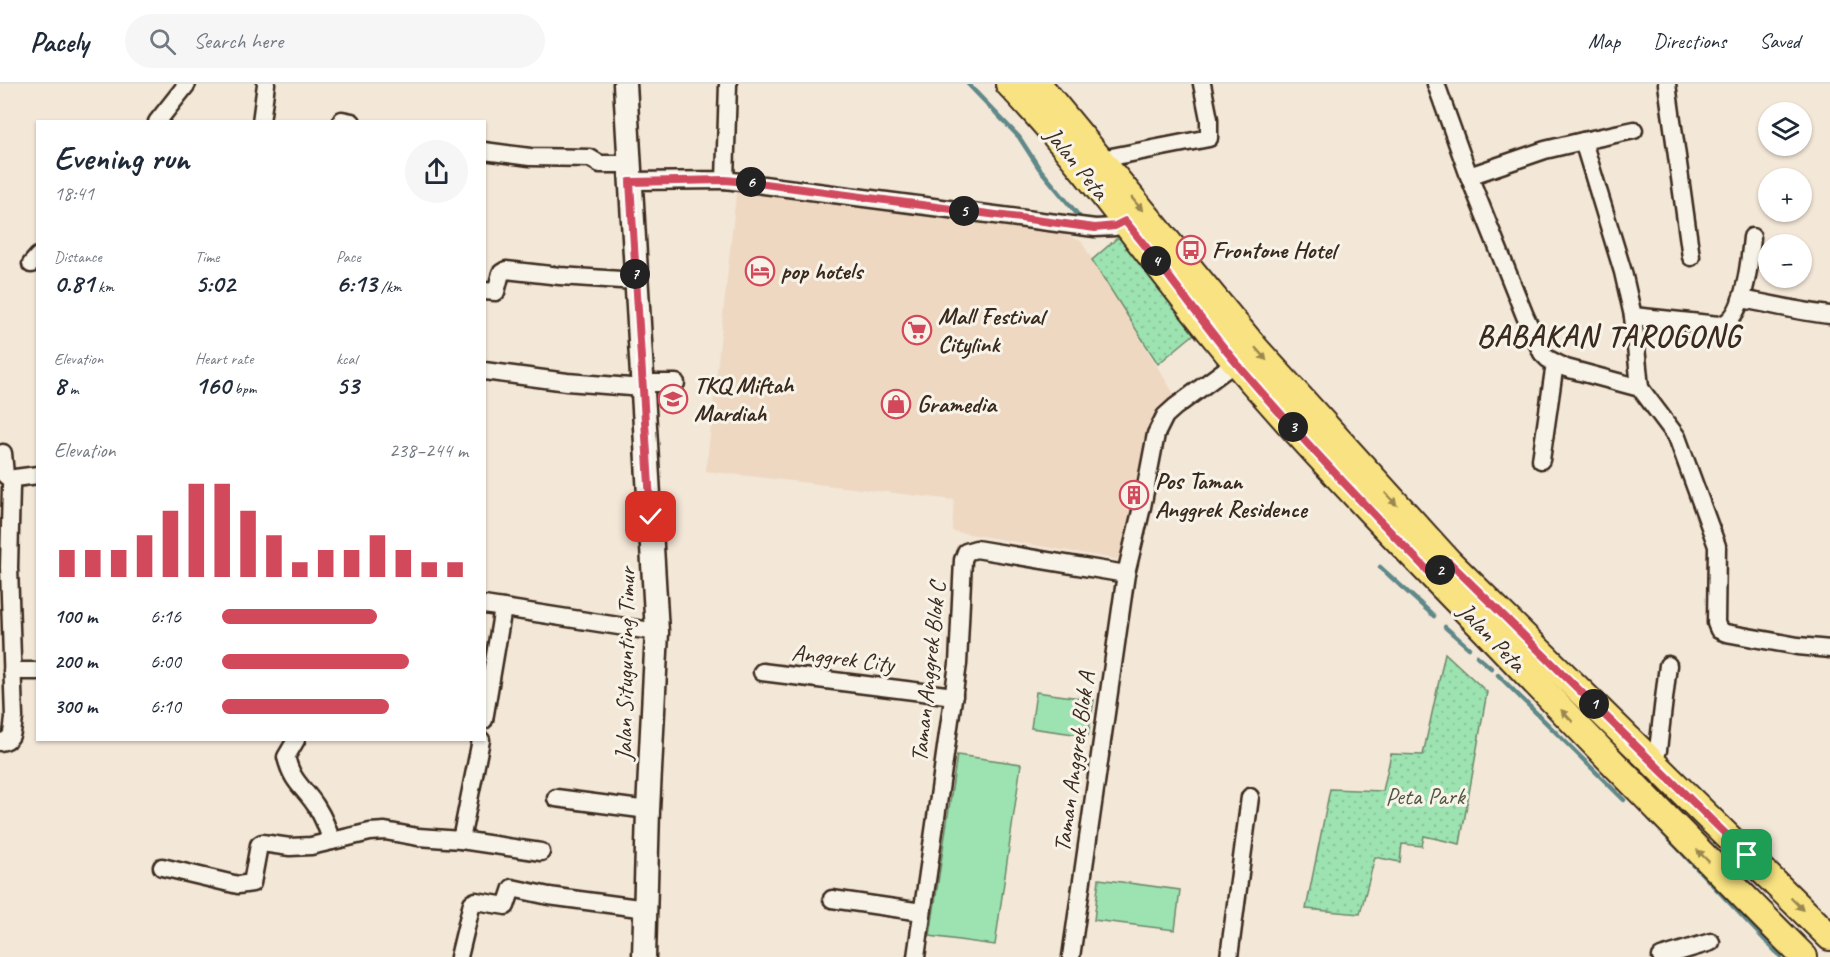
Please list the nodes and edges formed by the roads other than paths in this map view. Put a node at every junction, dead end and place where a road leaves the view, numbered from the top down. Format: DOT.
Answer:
graph roads {
  1 [pos="187,84"];
  2 [pos="266,84"];
  3 [pos="625,84"];
  4 [pos="728,84"];
  5 [pos="1009,84"];
  6 [pos="1202,84"];
  7 [pos="1436,84"];
  8 [pos="1667,84"];
  9 [pos="1039,95"];
  10 [pos="159,120"];
  11 [pos="261,120"];
  12 [pos="1634,130"];
  13 [pos="1584,141"];
  14 [pos="486,151"];
  15 [pos="1101,159"];
  16 [pos="629,173"];
  17 [pos="1469,176"];
  18 [pos="725,180"];
  19 [pos="1125,221"];
  20 [pos="1752,237"];
  21 [pos="1691,256"];
  22 [pos="636,281"];
  23 [pos="486,291"];
  24 [pos="1741,299"];
  25 [pos="1830,315"];
  26 [pos="1634,316"];
  27 [pos="1236,363"];
  28 [pos="1555,363"];
  29 [pos="486,371"];
  30 [pos="676,383"];
  31 [pos="643,385"];
  32 [pos="1640,388"];
  33 [pos="3,453"];
  34 [pos="1541,460"];
  35 [pos="36,475"];
  36 [pos="6,476"];
  37 [pos="4,567"];
  38 [pos="1441,569"];
  39 [pos="1126,574"];
  40 [pos="486,605"];
  41 [pos="503,608"];
  42 [pos="657,632"];
  43 [pos="1830,649"];
  44 [pos="1668,665"];
  45 [pos="12,671"];
  46 [pos="36,671"];
  47 [pos="762,672"];
  48 [pos="954,696"];
  49 [pos="486,708"];
  50 [pos="295,741"];
  51 [pos="481,741"];
  52 [pos="0,742"];
  53 [pos="1654,763"];
  54 [pos="1250,796"];
  55 [pos="556,798"];
  56 [pos="648,810"];
  57 [pos="461,840"];
  58 [pos="331,841"];
  59 [pos="541,852"];
  60 [pos="162,867"];
  61 [pos="832,899"];
  62 [pos="646,909"];
  63 [pos="922,912"];
  64 [pos="1827,930"];
  65 [pos="1710,942"];
  66 [pos="459,957"];
  67 [pos="644,957"];
  68 [pos="916,957"];
  69 [pos="1071,957"];
  70 [pos="1229,957"];
  71 [pos="1660,957"];
  72 [pos="1804,957"];
  1 -- 10 [label="street"];
  2 -- 11 [label="street"];
  3 -- 16 [label="street, Jalan Situgunting Timur"];
  4 -- 18 [label="street"];
  5 -- 9 [label="main road, Jalan Peta"];
  6 -- 15 [label="street"];
  7 -- 17 [label="street"];
  8 -- 21 [label="street"];
  9 -- 15 [label="main road, Jalan Peta"];
  9 -- 19 [label="main road, Jalan Peta"];
  12 -- 13 [label="street"];
  13 -- 17 [label="street"];
  13 -- 26 [label="street"];
  14 -- 16 [label="street"];
  15 -- 38 [label="main road, Jalan Peta, one-way"];
  16 -- 18 [label="street"];
  16 -- 22 [label="street, Jalan Situgunting Timur"];
  17 -- 28 [label="street"];
  18 -- 19 [label="street"];
  19 -- 27 [label="main road, Jalan Peta"];
  20 -- 24 [label="street"];
  22 -- 23 [label="street"];
  22 -- 31 [label="street, Jalan Situgunting Timur"];
  24 -- 25 [label="street"];
  24 -- 26 [label="street"];
  26 -- 32 [label="street"];
  27 -- 38 [label="main road, Jalan Peta"];
  27 -- 39 [label="street, Taman Anggrek Blok A"];
  28 -- 32 [label="street"];
  28 -- 34 [label="street"];
  29 -- 31 [label="street"];
  30 -- 31 [label="street"];
  31 -- 42 [label="street, Jalan Situgunting Timur"];
  32 -- 43 [label="street"];
  33 -- 36 [label="street"];
  35 -- 36 [label="street"];
  36 -- 37 [label="street"];
  37 -- 45 [label="street"];
  38 -- 53 [label="main road, Jalan Peta"];
  72 -- 38 [label="main road, Jalan Peta, one-way"];
  39 -- 48 [label="street, Taman Anggrek Blok C"];
  39 -- 69 [label="street, Taman Anggrek Blok A"];
  40 -- 41 [label="street"];
  41 -- 42 [label="street"];
  41 -- 49 [label="street"];
  42 -- 56 [label="street, Jalan Situgunting Timur"];
  44 -- 53 [label="street"];
  45 -- 46 [label="street"];
  45 -- 52 [label="street"];
  47 -- 48 [label="street, Anggrek City"];
  48 -- 63 [label="street, Taman Anggrek Blok C"];
  50 -- 58 [label="street"];
  51 -- 57 [label="street"];
  53 -- 64 [label="main road, Jalan Peta, one-way"];
  54 -- 70 [label="street"];
  55 -- 56 [label="street"];
  56 -- 62 [label="street, Jalan Situgunting Timur"];
  57 -- 58 [label="street"];
  57 -- 59 [label="street"];
  58 -- 60 [label="street"];
  61 -- 63 [label="street"];
  62 -- 66 [label="street"];
  62 -- 67 [label="street, Jalan Situgunting Timur"];
  63 -- 68 [label="street, Taman Anggrek Blok C"];
  65 -- 71 [label="street"];
}
